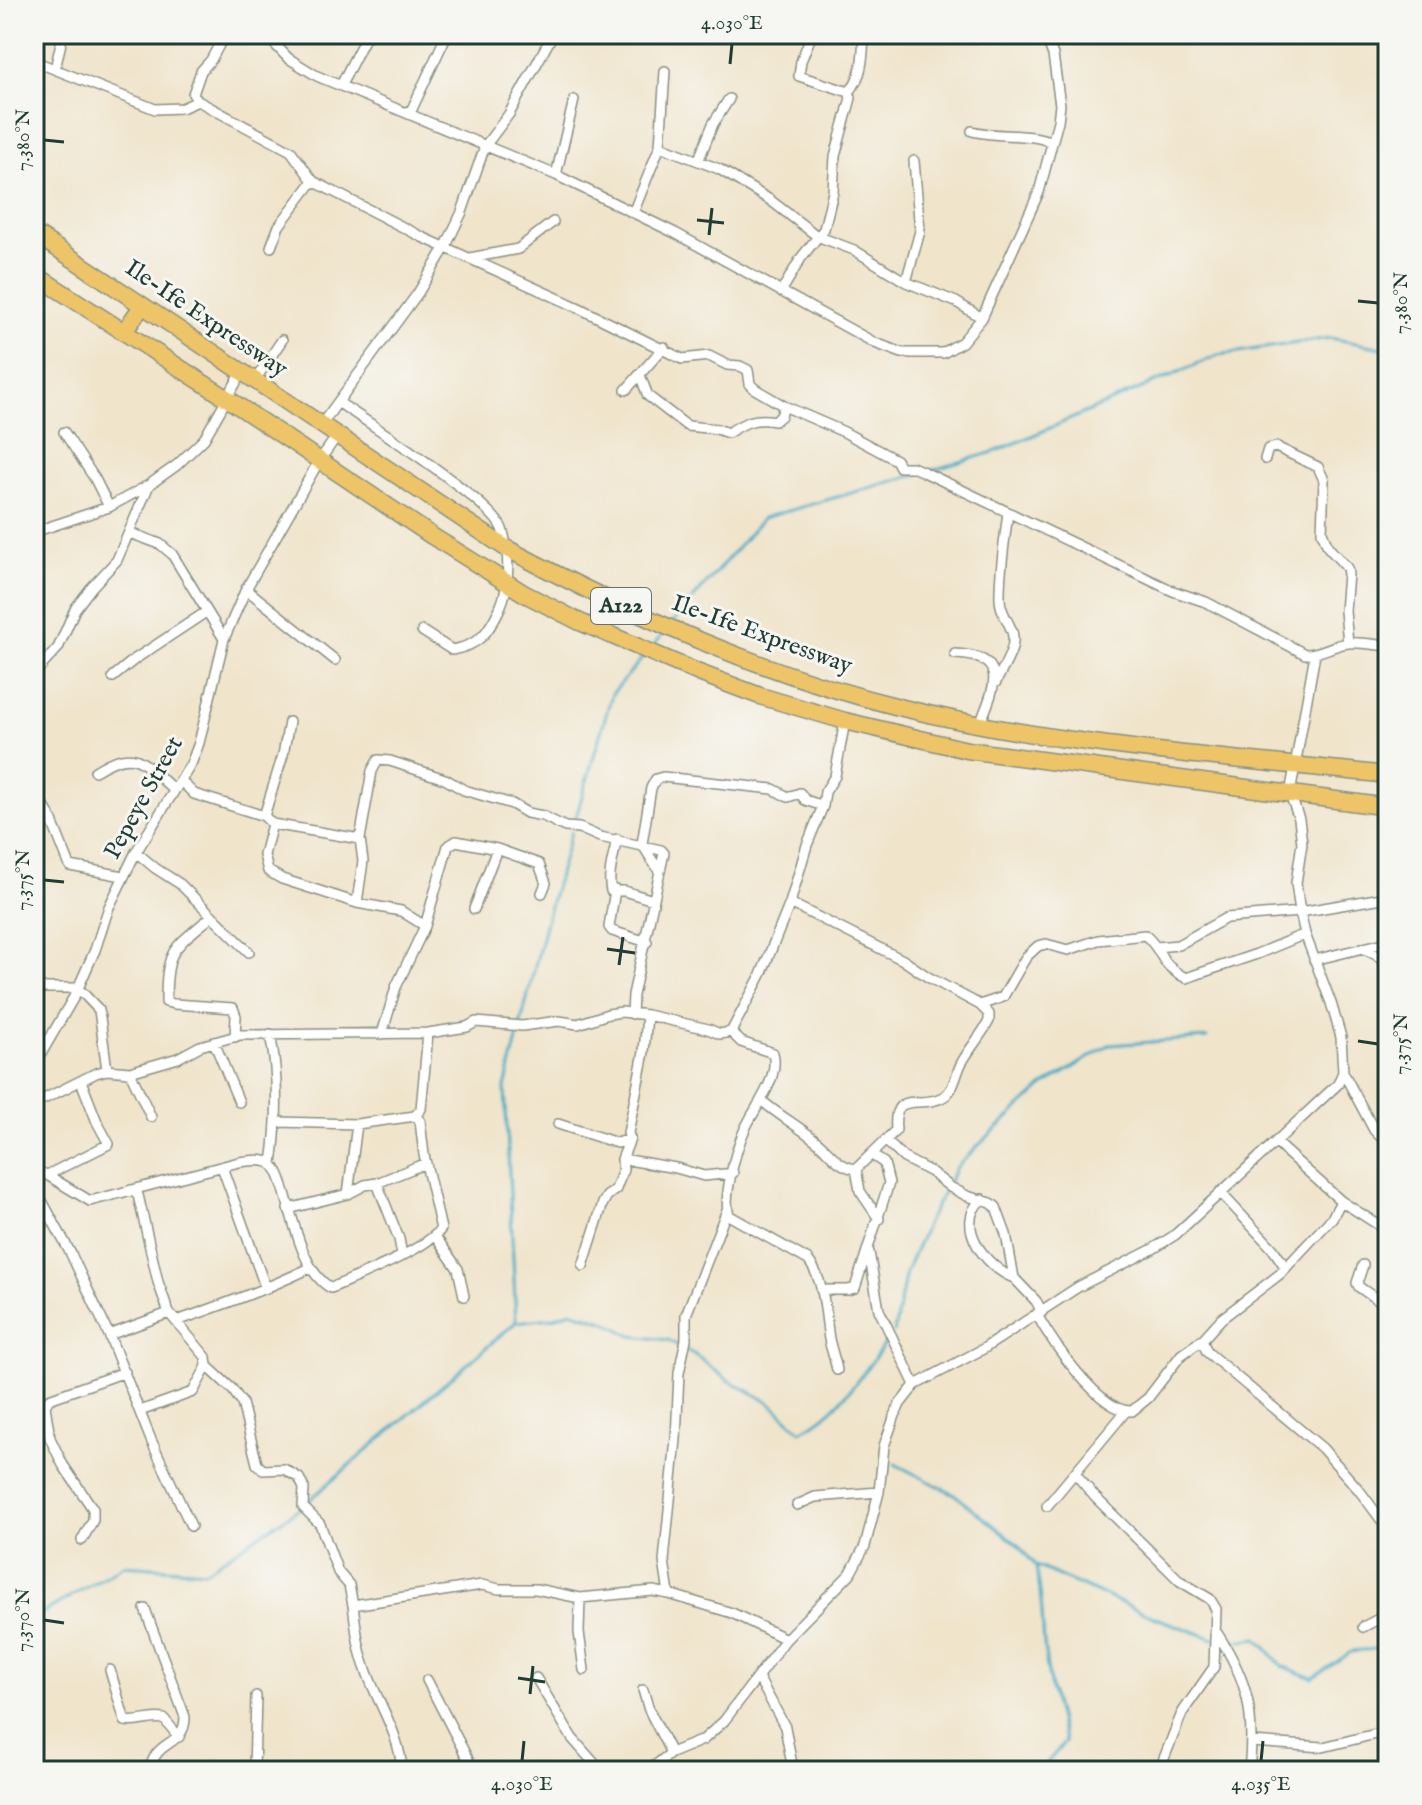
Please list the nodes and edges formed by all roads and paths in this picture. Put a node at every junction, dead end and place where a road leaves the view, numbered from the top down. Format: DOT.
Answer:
graph roads {
  1 [pos="44,34"];
  2 [pos="63,34"];
  3 [pos="225,34"];
  4 [pos="367,34"];
  5 [pos="447,34"];
  6 [pos="553,34"];
  7 [pos="812,34"];
  8 [pos="864,34"];
  9 [pos="913,34"];
  10 [pos="269,36"];
  11 [pos="34,37"];
  12 [pos="1046,37"];
  13 [pos="34,61"];
  14 [pos="55,69"];
  15 [pos="665,71"];
  16 [pos="341,85"];
  17 [pos="849,92"];
  18 [pos="729,99"];
  19 [pos="574,100"];
  20 [pos="198,101"];
  21 [pos="407,112"];
  22 [pos="972,131"];
  23 [pos="1052,142"];
  24 [pos="485,146"];
  25 [pos="660,146"];
  26 [pos="699,159"];
  27 [pos="914,161"];
  28 [pos="556,175"];
  29 [pos="313,181"];
  30 [pos="633,213"];
  31 [pos="553,222"];
  32 [pos="34,233"];
  33 [pos="817,236"];
  34 [pos="271,247"];
  35 [pos="445,248"];
  36 [pos="470,258"];
  37 [pos="34,274"];
  38 [pos="906,282"];
  39 [pos="781,292"];
  40 [pos="142,306"];
  41 [pos="982,318"];
  42 [pos="124,332"];
  43 [pos="282,340"];
  44 [pos="664,347"];
  45 [pos="640,375"];
  46 [pos="249,376"];
  47 [pos="626,390"];
  48 [pos="228,399"];
  49 [pos="338,402"];
  50 [pos="784,406"];
  51 [pos="321,425"];
  52 [pos="64,432"];
  53 [pos="337,436"];
  54 [pos="1265,459"];
  55 [pos="319,461"];
  56 [pos="149,485"];
  57 [pos="109,507"];
  58 [pos="1008,512"];
  59 [pos="34,532"];
  60 [pos="130,533"];
  61 [pos="506,548"];
  62 [pos="507,583"];
  63 [pos="246,589"];
  64 [pos="206,612"];
  65 [pos="422,631"];
  66 [pos="224,639"];
  67 [pos="1348,643"];
  68 [pos="1388,646"];
  69 [pos="955,654"];
  70 [pos="1315,654"];
  71 [pos="335,660"];
  72 [pos="34,674"];
  73 [pos="113,677"];
  74 [pos="996,682"];
  75 [pos="845,721"];
  76 [pos="289,722"];
  77 [pos="976,723"];
  78 [pos="967,750"];
  79 [pos="1294,765"];
  80 [pos="95,771"];
  81 [pos="1388,775"];
  82 [pos="180,780"];
  83 [pos="34,784"];
  84 [pos="174,790"];
  85 [pos="1290,794"];
  86 [pos="823,806"];
  87 [pos="1388,807"];
  88 [pos="268,820"];
  89 [pos="360,839"];
  90 [pos="617,839"];
  91 [pos="642,844"];
  92 [pos="497,849"];
  93 [pos="136,852"];
  94 [pos="659,871"];
  95 [pos="123,876"];
  96 [pos="615,890"];
  97 [pos="542,893"];
  98 [pos="1388,897"];
  99 [pos="653,900"];
  100 [pos="357,903"];
  101 [pos="790,903"];
  102 [pos="474,909"];
  103 [pos="1300,912"];
  104 [pos="212,916"];
  105 [pos="425,926"];
  106 [pos="1305,934"];
  107 [pos="647,942"];
  108 [pos="1388,942"];
  109 [pos="1156,947"];
  110 [pos="1361,948"];
  111 [pos="249,952"];
  112 [pos="1314,960"];
  113 [pos="1388,971"];
  114 [pos="34,988"];
  115 [pos="78,988"];
  116 [pos="980,1005"];
  117 [pos="632,1014"];
  118 [pos="647,1015"];
  119 [pos="731,1032"];
  120 [pos="428,1033"];
  121 [pos="270,1034"];
  122 [pos="382,1034"];
  123 [pos="235,1037"];
  124 [pos="214,1042"];
  125 [pos="34,1066"];
  126 [pos="107,1070"];
  127 [pos="130,1072"];
  128 [pos="1343,1072"];
  129 [pos="81,1081"];
  130 [pos="1338,1084"];
  131 [pos="1353,1090"];
  132 [pos="761,1100"];
  133 [pos="239,1102"];
  134 [pos="34,1104"];
  135 [pos="415,1116"];
  136 [pos="151,1117"];
  137 [pos="277,1122"];
  138 [pos="357,1124"];
  139 [pos="558,1124"];
  140 [pos="1388,1135"];
  141 [pos="630,1139"];
  142 [pos="886,1141"];
  143 [pos="1275,1142"];
  144 [pos="872,1155"];
  145 [pos="622,1159"];
  146 [pos="426,1163"];
  147 [pos="272,1164"];
  148 [pos="222,1167"];
  149 [pos="856,1169"];
  150 [pos="34,1172"];
  151 [pos="733,1173"];
  152 [pos="47,1175"];
  153 [pos="377,1183"];
  154 [pos="131,1190"];
  155 [pos="1220,1192"];
  156 [pos="348,1194"];
  157 [pos="982,1199"];
  158 [pos="1341,1201"];
  159 [pos="288,1209"];
  160 [pos="727,1210"];
  161 [pos="879,1219"];
  162 [pos="1388,1231"];
  163 [pos="435,1236"];
  164 [pos="402,1255"];
  165 [pos="1363,1265"];
  166 [pos="583,1266"];
  167 [pos="310,1268"];
  168 [pos="1286,1268"];
  169 [pos="865,1269"];
  170 [pos="1014,1278"];
  171 [pos="266,1289"];
  172 [pos="821,1290"];
  173 [pos="464,1296"];
  174 [pos="1388,1307"];
  175 [pos="169,1313"];
  176 [pos="1039,1314"];
  177 [pos="177,1321"];
  178 [pos="109,1335"];
  179 [pos="1202,1340"];
  180 [pos="207,1366"];
  181 [pos="837,1370"];
  182 [pos="125,1372"];
  183 [pos="915,1385"];
  184 [pos="140,1411"];
  185 [pos="1126,1411"];
  186 [pos="1075,1473"];
  187 [pos="879,1492"];
  188 [pos="797,1505"];
  189 [pos="1047,1506"];
  190 [pos="191,1526"];
  191 [pos="1388,1529"];
  192 [pos="82,1540"];
  193 [pos="669,1594"];
  194 [pos="580,1598"];
  195 [pos="353,1605"];
  196 [pos="145,1609"];
  197 [pos="1388,1614"];
  198 [pos="1363,1627"];
  199 [pos="1217,1633"];
  200 [pos="786,1639"];
  201 [pos="110,1670"];
  202 [pos="584,1670"];
  203 [pos="758,1677"];
  204 [pos="536,1678"];
  205 [pos="427,1680"];
  206 [pos="643,1690"];
  207 [pos="256,1696"];
  208 [pos="1388,1731"];
  209 [pos="179,1737"];
  210 [pos="1251,1742"];
  211 [pos="671,1753"];
  212 [pos="150,1771"];
  213 [pos="254,1771"];
  214 [pos="402,1771"];
  215 [pos="474,1771"];
  216 [pos="601,1771"];
  217 [pos="648,1771"];
  218 [pos="794,1771"];
  219 [pos="1159,1771"];
  220 [pos="1249,1771"];
  1 -- 11 [label="street"];
  2 -- 14 [label="street"];
  3 -- 20 [label="street"];
  4 -- 16 [label="street"];
  5 -- 21 [label="street"];
  6 -- 24 [label="street"];
  7 -- 17 [label="street"];
  8 -- 17 [label="street"];
  9 -- 12 [label="street"];
  10 -- 16 [label="street"];
  12 -- 23 [label="street"];
  13 -- 14 [label="street"];
  14 -- 20 [label="street"];
  15 -- 25 [label="street"];
  16 -- 21 [label="street"];
  17 -- 33 [label="street"];
  18 -- 26 [label="street"];
  19 -- 28 [label="street"];
  20 -- 29 [label="street"];
  21 -- 24 [label="street"];
  22 -- 23 [label="street"];
  23 -- 41 [label="street"];
  24 -- 28 [label="street"];
  24 -- 35 [label="street"];
  25 -- 26 [label="street"];
  25 -- 30 [label="street"];
  26 -- 33 [label="street"];
  27 -- 38 [label="street"];
  28 -- 30 [label="street"];
  29 -- 34 [label="street"];
  29 -- 35 [label="street"];
  30 -- 39 [label="street"];
  31 -- 36 [label="street"];
  32 -- 40 [label="highway, Ile-Ife Expressway / A122"];
  33 -- 38 [label="street"];
  33 -- 39 [label="street"];
  35 -- 36 [label="street"];
  35 -- 49 [label="street"];
  36 -- 44 [label="street"];
  37 -- 42 [label="highway, A122"];
  38 -- 41 [label="street"];
  39 -- 41 [label="street"];
  40 -- 42 [label="highway"];
  40 -- 46 [label="highway, Ile-Ife Expressway / A122"];
  42 -- 48 [label="highway, A122"];
  43 -- 46 [label="street"];
  44 -- 45 [label="street"];
  44 -- 50 [label="street"];
  45 -- 47 [label="street"];
  45 -- 50 [label="street"];
  46 -- 48 [label="street"];
  46 -- 51 [label="highway, Ile-Ife Expressway / A122"];
  48 -- 55 [label="highway, A122"];
  48 -- 56 [label="street"];
  49 -- 51 [label="street"];
  49 -- 61 [label="street"];
  50 -- 58 [label="street"];
  51 -- 53 [label="highway, Ile-Ife Expressway / A122"];
  52 -- 57 [label="street"];
  53 -- 55 [label="street, Pepeye Street"];
  53 -- 61 [label="highway, Ile-Ife Expressway / A122"];
  54 -- 67 [label="street"];
  55 -- 62 [label="highway, A122"];
  55 -- 63 [label="street, Pepeye Street"];
  56 -- 57 [label="street"];
  56 -- 60 [label="street"];
  57 -- 59 [label="street"];
  58 -- 70 [label="street"];
  58 -- 74 [label="street"];
  60 -- 64 [label="street"];
  60 -- 72 [label="street"];
  61 -- 62 [label="street"];
  61 -- 77 [label="highway, Ile-Ife Expressway / A122"];
  62 -- 65 [label="street"];
  62 -- 75 [label="highway, A122"];
  63 -- 66 [label="street, Pepeye Street"];
  63 -- 71 [label="street"];
  64 -- 66 [label="street"];
  64 -- 73 [label="street"];
  66 -- 82 [label="street, Pepeye Street"];
  67 -- 68 [label="street"];
  67 -- 70 [label="street"];
  69 -- 74 [label="street"];
  70 -- 79 [label="street"];
  74 -- 77 [label="street"];
  75 -- 78 [label="highway, A122"];
  75 -- 86 [label="street"];
  76 -- 88 [label="street"];
  77 -- 78 [label="highway"];
  77 -- 79 [label="highway, Ile-Ife Expressway / A122"];
  78 -- 85 [label="highway, A122"];
  79 -- 81 [label="highway, Ile-Ife Expressway / A122"];
  79 -- 85 [label="street"];
  80 -- 84 [label="street"];
  82 -- 84 [label="street, Pepeye Street"];
  82 -- 88 [label="street"];
  83 -- 95 [label="street"];
  84 -- 93 [label="street, Pepeye Street"];
  85 -- 87 [label="highway, A122"];
  85 -- 103 [label="street"];
  86 -- 91 [label="street"];
  86 -- 101 [label="street"];
  88 -- 89 [label="street"];
  88 -- 100 [label="street"];
  89 -- 90 [label="street"];
  89 -- 100 [label="street"];
  90 -- 91 [label="street"];
  90 -- 96 [label="street"];
  91 -- 94 [label="street"];
  91 -- 94 [label="street"];
  92 -- 97 [label="street"];
  92 -- 102 [label="street"];
  92 -- 105 [label="street"];
  93 -- 95 [label="street, Pepeye Street"];
  93 -- 104 [label="street"];
  94 -- 99 [label="street"];
  95 -- 115 [label="street, Pepeye Street"];
  96 -- 99 [label="street"];
  96 -- 107 [label="street"];
  98 -- 103 [label="street"];
  99 -- 107 [label="street"];
  100 -- 105 [label="street"];
  101 -- 116 [label="street"];
  101 -- 119 [label="street"];
  103 -- 106 [label="street"];
  103 -- 109 [label="street"];
  104 -- 111 [label="street"];
  104 -- 123 [label="street"];
  105 -- 122 [label="street"];
  106 -- 109 [label="street"];
  106 -- 112 [label="street"];
  107 -- 117 [label="street"];
  108 -- 110 [label="street"];
  109 -- 116 [label="street"];
  110 -- 112 [label="street"];
  110 -- 113 [label="street"];
  112 -- 128 [label="street"];
  114 -- 115 [label="street"];
  115 -- 125 [label="street, Pepeye Street"];
  115 -- 126 [label="street"];
  116 -- 142 [label="street"];
  117 -- 118 [label="street"];
  117 -- 120 [label="street"];
  118 -- 119 [label="street"];
  118 -- 141 [label="street"];
  119 -- 132 [label="street"];
  120 -- 122 [label="street"];
  120 -- 135 [label="street"];
  121 -- 122 [label="street"];
  121 -- 123 [label="street"];
  121 -- 137 [label="street"];
  123 -- 124 [label="street"];
  124 -- 127 [label="street"];
  124 -- 133 [label="street"];
  126 -- 127 [label="street"];
  126 -- 129 [label="street"];
  127 -- 136 [label="street"];
  128 -- 130 [label="street"];
  128 -- 131 [label="street"];
  129 -- 134 [label="street"];
  129 -- 152 [label="street"];
  130 -- 131 [label="street"];
  130 -- 143 [label="street"];
  131 -- 140 [label="street"];
  132 -- 149 [label="street"];
  132 -- 151 [label="street"];
  135 -- 138 [label="street"];
  135 -- 146 [label="street"];
  137 -- 138 [label="street"];
  137 -- 147 [label="street"];
  138 -- 156 [label="street"];
  139 -- 141 [label="street"];
  141 -- 145 [label="street"];
  142 -- 144 [label="street"];
  142 -- 157 [label="street"];
  143 -- 155 [label="street"];
  143 -- 158 [label="street"];
  144 -- 149 [label="street"];
  144 -- 161 [label="street"];
  145 -- 151 [label="street"];
  145 -- 166 [label="street"];
  146 -- 153 [label="street"];
  146 -- 163 [label="street"];
  147 -- 148 [label="street"];
  147 -- 159 [label="street"];
  148 -- 154 [label="street"];
  148 -- 171 [label="street"];
  149 -- 161 [label="street"];
  150 -- 152 [label="street"];
  150 -- 178 [label="street"];
  151 -- 160 [label="street"];
  152 -- 154 [label="street"];
  153 -- 156 [label="street"];
  153 -- 164 [label="street"];
  154 -- 175 [label="street"];
  155 -- 168 [label="street"];
  155 -- 176 [label="street"];
  156 -- 159 [label="street"];
  157 -- 170 [label="street"];
  157 -- 170 [label="street"];
  158 -- 162 [label="street"];
  158 -- 168 [label="street"];
  159 -- 167 [label="street"];
  160 -- 172 [label="street"];
  160 -- 193 [label="street"];
  161 -- 169 [label="street"];
  163 -- 164 [label="street"];
  163 -- 173 [label="street"];
  164 -- 167 [label="street"];
  165 -- 174 [label="street"];
  167 -- 171 [label="street"];
  168 -- 179 [label="street"];
  169 -- 172 [label="street"];
  169 -- 183 [label="street"];
  170 -- 176 [label="street"];
  171 -- 177 [label="street"];
  172 -- 181 [label="street"];
  175 -- 177 [label="street"];
  175 -- 178 [label="street"];
  176 -- 183 [label="street"];
  176 -- 185 [label="street"];
  177 -- 180 [label="street"];
  178 -- 182 [label="street"];
  179 -- 185 [label="street"];
  179 -- 191 [label="street"];
  180 -- 184 [label="street"];
  180 -- 195 [label="street"];
  182 -- 184 [label="street"];
  182 -- 192 [label="street"];
  183 -- 187 [label="street"];
  184 -- 190 [label="street"];
  185 -- 186 [label="street"];
  186 -- 189 [label="street"];
  186 -- 199 [label="street"];
  187 -- 188 [label="street"];
  187 -- 200 [label="street"];
  193 -- 194 [label="street"];
  193 -- 200 [label="street"];
  194 -- 195 [label="street"];
  194 -- 202 [label="street"];
  195 -- 214 [label="street"];
  196 -- 209 [label="street"];
  197 -- 198 [label="street"];
  199 -- 210 [label="street"];
  199 -- 219 [label="street"];
  200 -- 203 [label="street"];
  201 -- 209 [label="street"];
  203 -- 211 [label="street"];
  203 -- 218 [label="street"];
  204 -- 216 [label="street"];
  205 -- 215 [label="street"];
  206 -- 211 [label="street"];
  207 -- 213 [label="street"];
  208 -- 210 [label="street"];
  209 -- 212 [label="street"];
  210 -- 220 [label="street"];
  211 -- 217 [label="street"];
}
